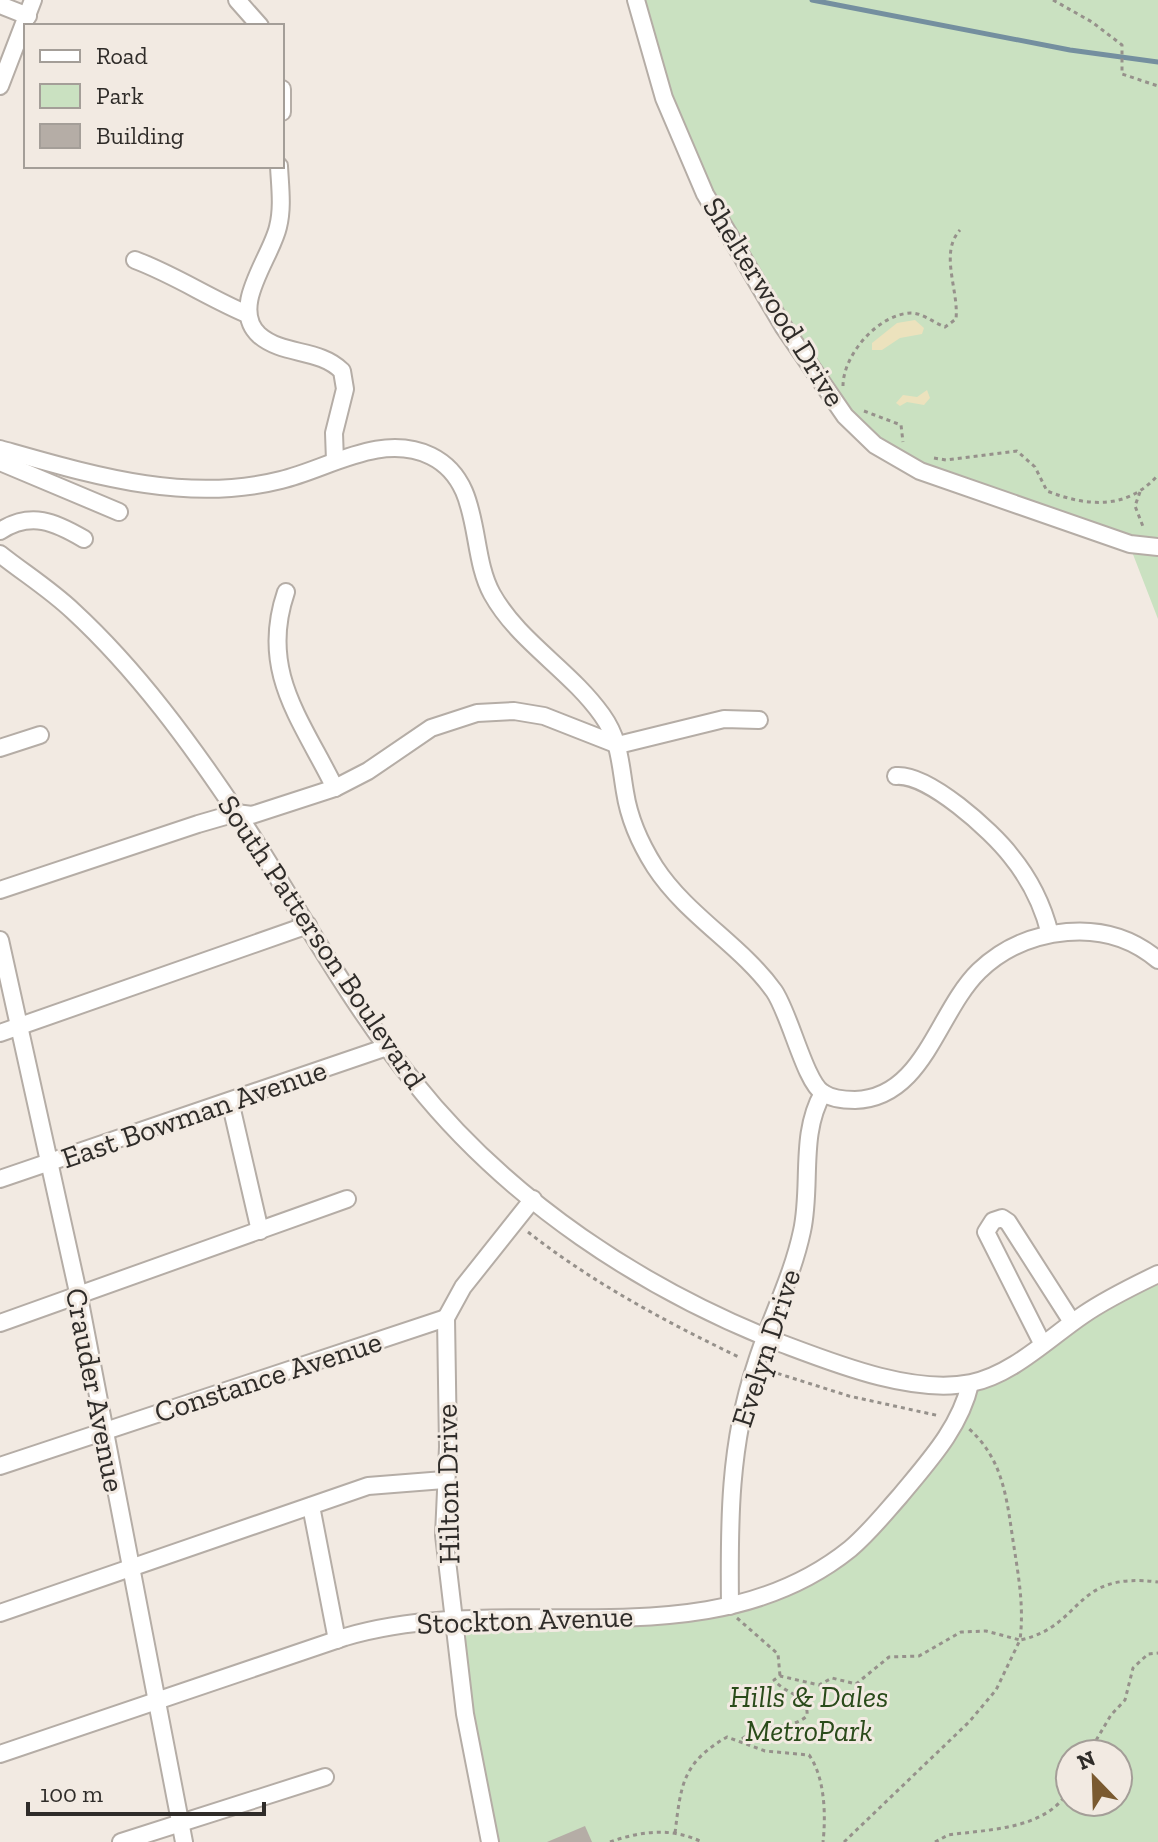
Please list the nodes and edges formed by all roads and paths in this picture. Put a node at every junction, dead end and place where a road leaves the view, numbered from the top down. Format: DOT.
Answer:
graph roads {
  1 [pos="237,0"];
  2 [pos="636,0"];
  3 [pos="1053,0"];
  4 [pos="0,5"];
  5 [pos="30,8"];
  6 [pos="258,24"];
  7 [pos="0,86"];
  8 [pos="1158,86"];
  9 [pos="279,168"];
  10 [pos="960,230"];
  11 [pos="135,260"];
  12 [pos="247,314"];
  13 [pos="847,395"];
  14 [pos="859,410"];
  15 [pos="906,448"];
  16 [pos="0,449"];
  17 [pos="932,457"];
  18 [pos="335,461"];
  19 [pos="0,462"];
  20 [pos="1158,475"];
  21 [pos="1141,492"];
  22 [pos="119,512"];
  23 [pos="0,531"];
  24 [pos="84,539"];
  25 [pos="1156,547"];
  26 [pos="0,554"];
  27 [pos="286,592"];
  28 [pos="759,720"];
  29 [pos="40,735"];
  30 [pos="618,745"];
  31 [pos="0,748"];
  32 [pos="896,776"];
  33 [pos="335,788"];
  34 [pos="236,813"];
  35 [pos="0,890"];
  36 [pos="308,925"];
  37 [pos="1050,934"];
  38 [pos="0,940"];
  39 [pos="1158,960"];
  40 [pos="18,1027"];
  41 [pos="0,1033"];
  42 [pos="387,1047"];
  43 [pos="823,1093"];
  44 [pos="230,1101"];
  45 [pos="47,1164"];
  46 [pos="0,1179"];
  47 [pos="347,1199"];
  48 [pos="533,1199"];
  49 [pos="516,1222"];
  50 [pos="260,1231"];
  51 [pos="1158,1274"];
  52 [pos="79,1297"];
  53 [pos="446,1318"];
  54 [pos="1072,1322"];
  55 [pos="0,1323"];
  56 [pos="766,1337"];
  57 [pos="1042,1343"];
  58 [pos="755,1364"];
  59 [pos="970,1384"];
  60 [pos="958,1419"];
  61 [pos="103,1431"];
  62 [pos="0,1466"];
  63 [pos="444,1480"];
  64 [pos="311,1506"];
  65 [pos="130,1569"];
  66 [pos="1158,1582"];
  67 [pos="728,1607"];
  68 [pos="0,1613"];
  69 [pos="455,1620"];
  70 [pos="337,1640"];
  71 [pos="1020,1640"];
  72 [pos="1158,1653"];
  73 [pos="780,1676"];
  74 [pos="157,1702"];
  75 [pos="1097,1738"];
  76 [pos="742,1739"];
  77 [pos="0,1754"];
  78 [pos="325,1777"];
  79 [pos="1054,1811"];
  80 [pos="180,1822"];
  81 [pos="675,1833"];
  82 [pos="121,1842"];
  83 [pos="184,1842"];
  84 [pos="490,1842"];
  85 [pos="610,1842"];
  86 [pos="702,1842"];
  87 [pos="823,1842"];
  88 [pos="844,1842"];
  89 [pos="935,1842"];
  1 -- 6 [label="street"];
  2 -- 25 [label="street, Shelterwood Drive"];
  3 -- 8 [label="path"];
  4 -- 5 [label="street"];
  5 -- 7 [label="street"];
  9 -- 12 [label="street"];
  10 -- 13 [label="path"];
  11 -- 12 [label="street"];
  12 -- 18 [label="street"];
  14 -- 15 [label="path"];
  16 -- 18 [label="street"];
  17 -- 21 [label="path"];
  18 -- 30 [label="street"];
  19 -- 22 [label="street"];
  20 -- 21 [label="path"];
  21 -- 25 [label="path"];
  23 -- 24 [label="street"];
  26 -- 34 [label="street, South Patterson Boulevard"];
  27 -- 33 [label="street"];
  28 -- 30 [label="street"];
  29 -- 31 [label="street"];
  30 -- 33 [label="street"];
  30 -- 43 [label="street"];
  32 -- 37 [label="street"];
  33 -- 34 [label="street"];
  34 -- 35 [label="street"];
  34 -- 36 [label="street, South Patterson Boulevard"];
  36 -- 40 [label="street"];
  36 -- 42 [label="street, South Patterson Boulevard"];
  37 -- 39 [label="street"];
  37 -- 43 [label="street"];
  38 -- 40 [label="street, Crauder Avenue"];
  40 -- 41 [label="street"];
  40 -- 45 [label="street, Crauder Avenue"];
  42 -- 44 [label="street, East Bowman Avenue"];
  42 -- 48 [label="street, South Patterson Boulevard"];
  43 -- 56 [label="street, Evelyn Drive"];
  44 -- 45 [label="street, East Bowman Avenue"];
  44 -- 50 [label="street"];
  45 -- 46 [label="street, East Bowman Avenue"];
  45 -- 52 [label="street, Crauder Avenue"];
  47 -- 50 [label="street"];
  48 -- 49 [label="street"];
  48 -- 56 [label="street, South Patterson Boulevard"];
  49 -- 53 [label="street"];
  49 -- 58 [label="path"];
  50 -- 52 [label="street"];
  51 -- 54 [label="street, South Patterson Boulevard"];
  52 -- 55 [label="street"];
  52 -- 61 [label="street, Crauder Avenue"];
  53 -- 61 [label="street, Constance Avenue"];
  53 -- 63 [label="street, Hilton Drive"];
  54 -- 57 [label="street, South Patterson Boulevard"];
  54 -- 57 [label="street"];
  56 -- 58 [label="street, Evelyn Drive"];
  56 -- 59 [label="street, South Patterson Boulevard"];
  57 -- 59 [label="street, South Patterson Boulevard"];
  58 -- 60 [label="path"];
  58 -- 67 [label="street, Evelyn Drive"];
  59 -- 60 [label="street, Stockton Avenue"];
  60 -- 67 [label="street, Stockton Avenue"];
  60 -- 71 [label="path"];
  61 -- 62 [label="street, Constance Avenue"];
  61 -- 65 [label="street, Crauder Avenue"];
  63 -- 64 [label="street"];
  63 -- 69 [label="street, Hilton Drive"];
  64 -- 65 [label="street"];
  64 -- 70 [label="street"];
  65 -- 68 [label="street"];
  65 -- 74 [label="street, Crauder Avenue"];
  66 -- 71 [label="path"];
  67 -- 69 [label="street, Stockton Avenue"];
  67 -- 73 [label="path"];
  69 -- 70 [label="street, Stockton Avenue"];
  69 -- 84 [label="street, Hilton Drive"];
  70 -- 74 [label="street, Stockton Avenue"];
  71 -- 73 [label="path"];
  71 -- 88 [label="path"];
  72 -- 75 [label="path"];
  73 -- 76 [label="path"];
  74 -- 77 [label="street, Stockton Avenue"];
  74 -- 80 [label="street, Crauder Avenue"];
  76 -- 81 [label="path"];
  76 -- 87 [label="path"];
  78 -- 80 [label="street"];
  79 -- 89 [label="path"];
  80 -- 82 [label="street"];
  80 -- 83 [label="street, Crauder Avenue"];
  81 -- 85 [label="path"];
  81 -- 86 [label="path"];
}
